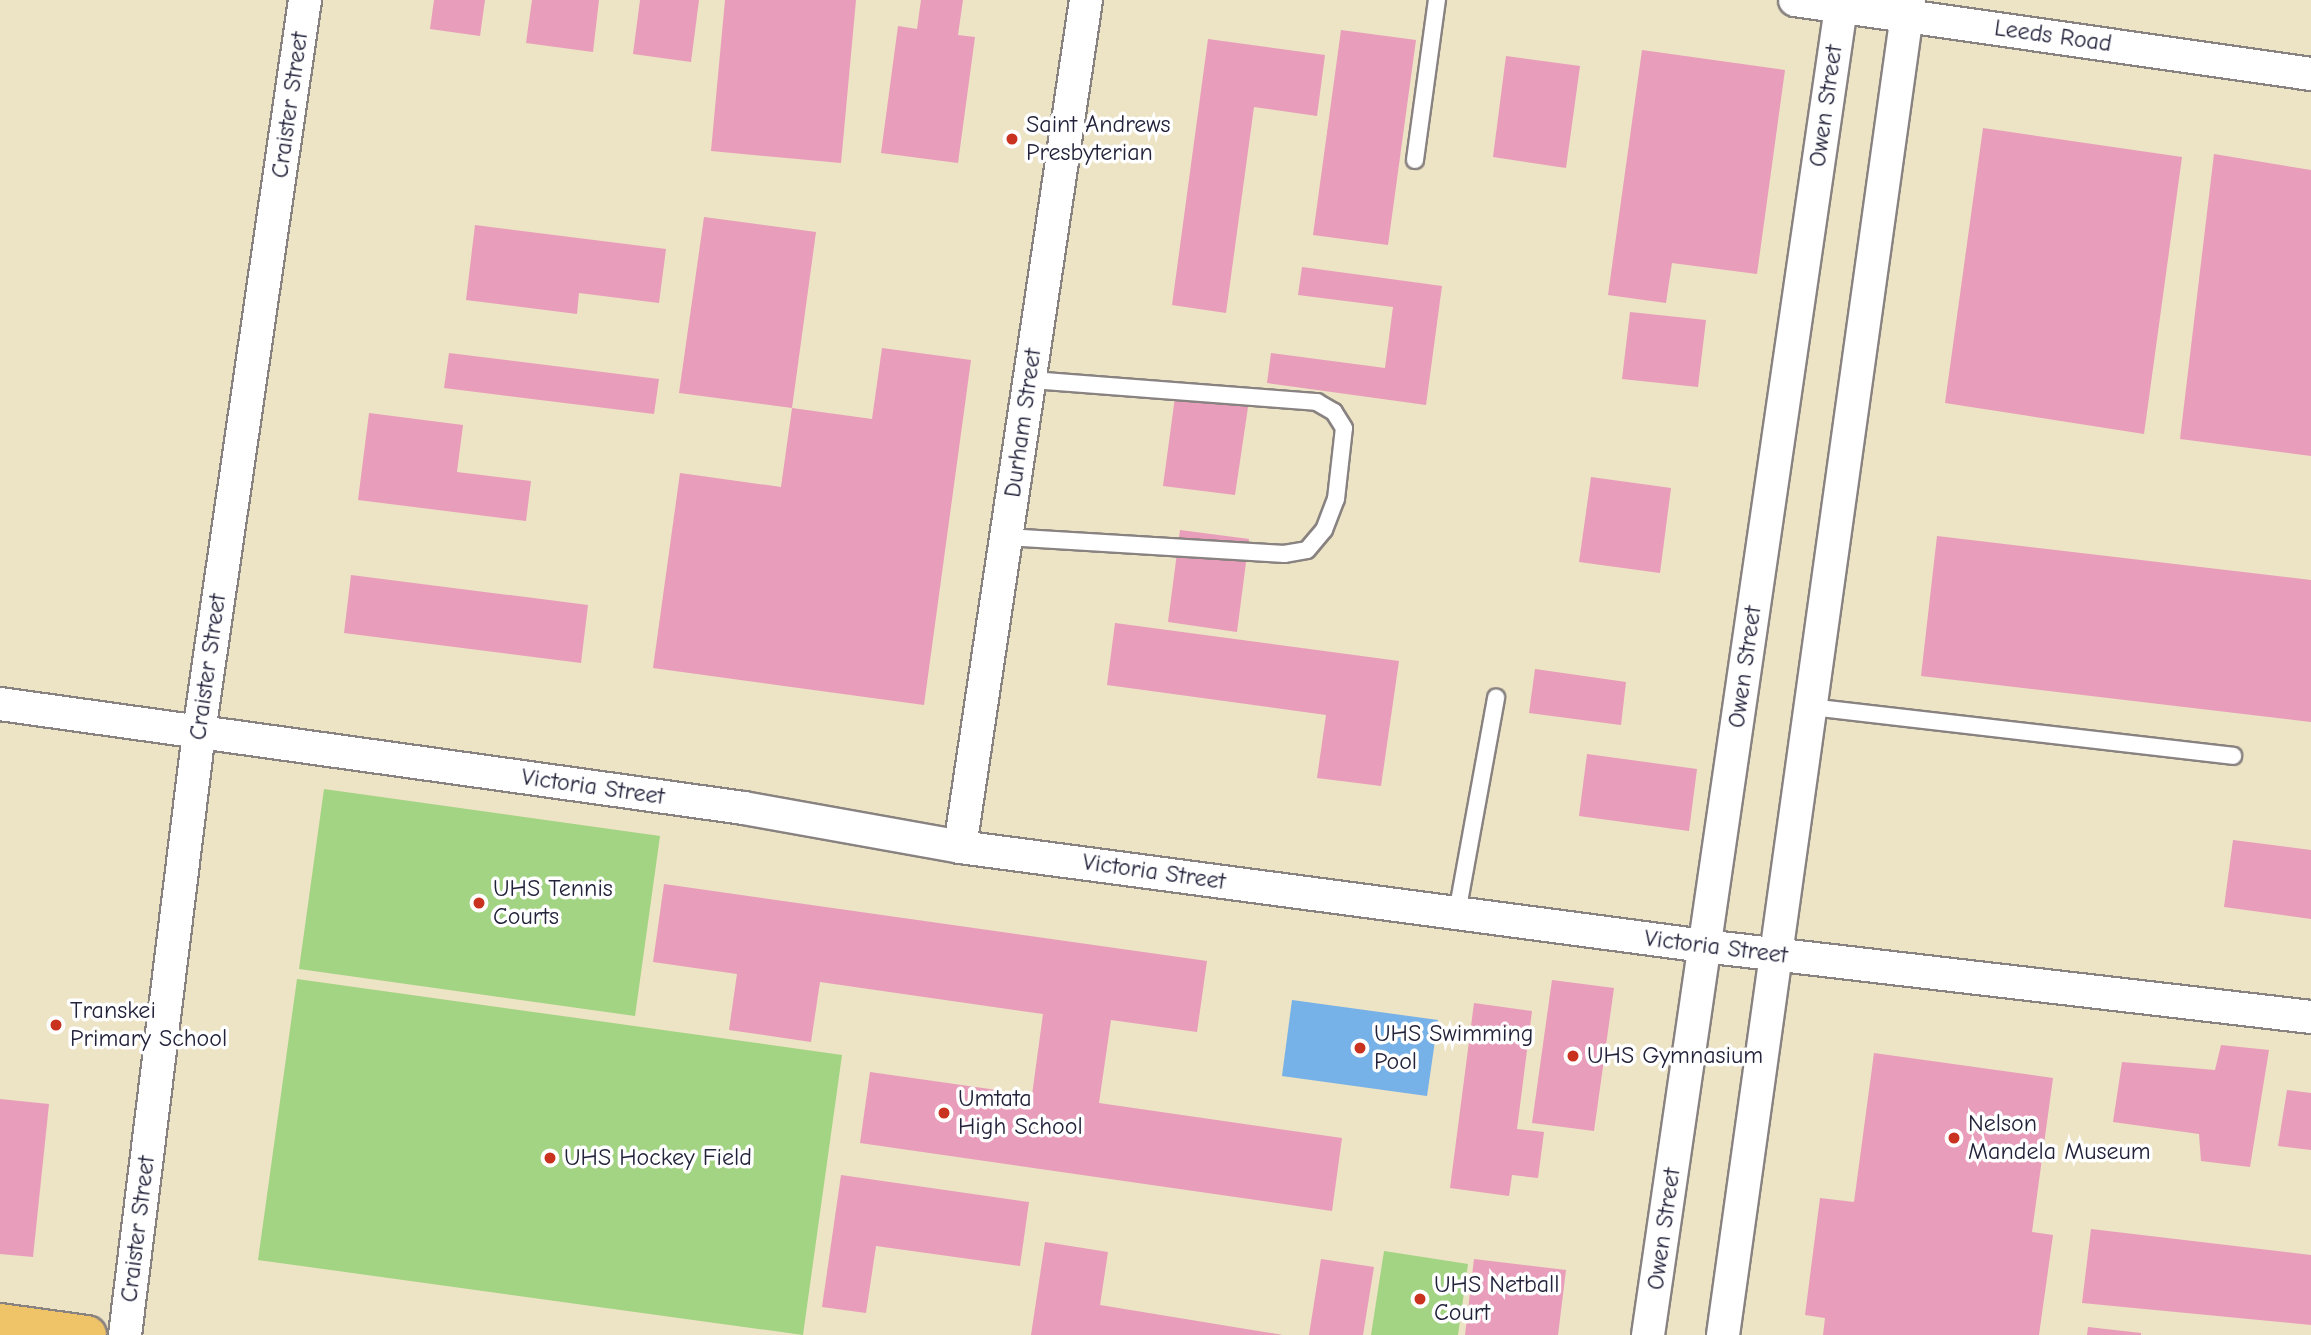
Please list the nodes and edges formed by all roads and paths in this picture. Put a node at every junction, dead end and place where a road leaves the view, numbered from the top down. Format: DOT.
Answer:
graph roads {
  1 [pos="305,0"];
  2 [pos="1086,0"];
  3 [pos="1437,0"];
  4 [pos="1795,0"];
  5 [pos="1841,3"];
  6 [pos="1908,8"];
  7 [pos="2311,74"];
  8 [pos="1415,160"];
  9 [pos="1030,380"];
  10 [pos="1006,537"];
  11 [pos="1496,698"];
  12 [pos="0,704"];
  13 [pos="1811,707"];
  14 [pos="199,732"];
  15 [pos="2233,756"];
  16 [pos="960,847"];
  17 [pos="1457,913"];
  18 [pos="1704,946"];
  19 [pos="1776,954"];
  20 [pos="2311,1017"];
  21 [pos="0,1323"];
  22 [pos="87,1335"];
  23 [pos="125,1335"];
  24 [pos="1648,1335"];
  25 [pos="1723,1335"];
  1 -- 14 [label="street, Craister Street"];
  2 -- 9 [label="street, Durham Street"];
  3 -- 8 [label="lane"];
  4 -- 5 [label="street, Leeds Road"];
  5 -- 6 [label="street, Leeds Road"];
  5 -- 18 [label="street, Owen Street"];
  6 -- 7 [label="street, Leeds Road"];
  6 -- 13 [label="street"];
  9 -- 10 [label="street, Durham Street"];
  9 -- 10 [label="lane"];
  10 -- 16 [label="street, Durham Street"];
  11 -- 17 [label="lane"];
  12 -- 14 [label="street, Victoria Street"];
  13 -- 15 [label="lane"];
  13 -- 19 [label="street"];
  14 -- 16 [label="street, Victoria Street"];
  14 -- 23 [label="street, Craister Street"];
  16 -- 17 [label="street, Victoria Street"];
  17 -- 18 [label="street, Victoria Street"];
  18 -- 19 [label="street, Victoria Street"];
  18 -- 24 [label="street, Owen Street"];
  19 -- 20 [label="street, Victoria Street"];
  19 -- 25 [label="street"];
  21 -- 22 [label="highway"];
}
